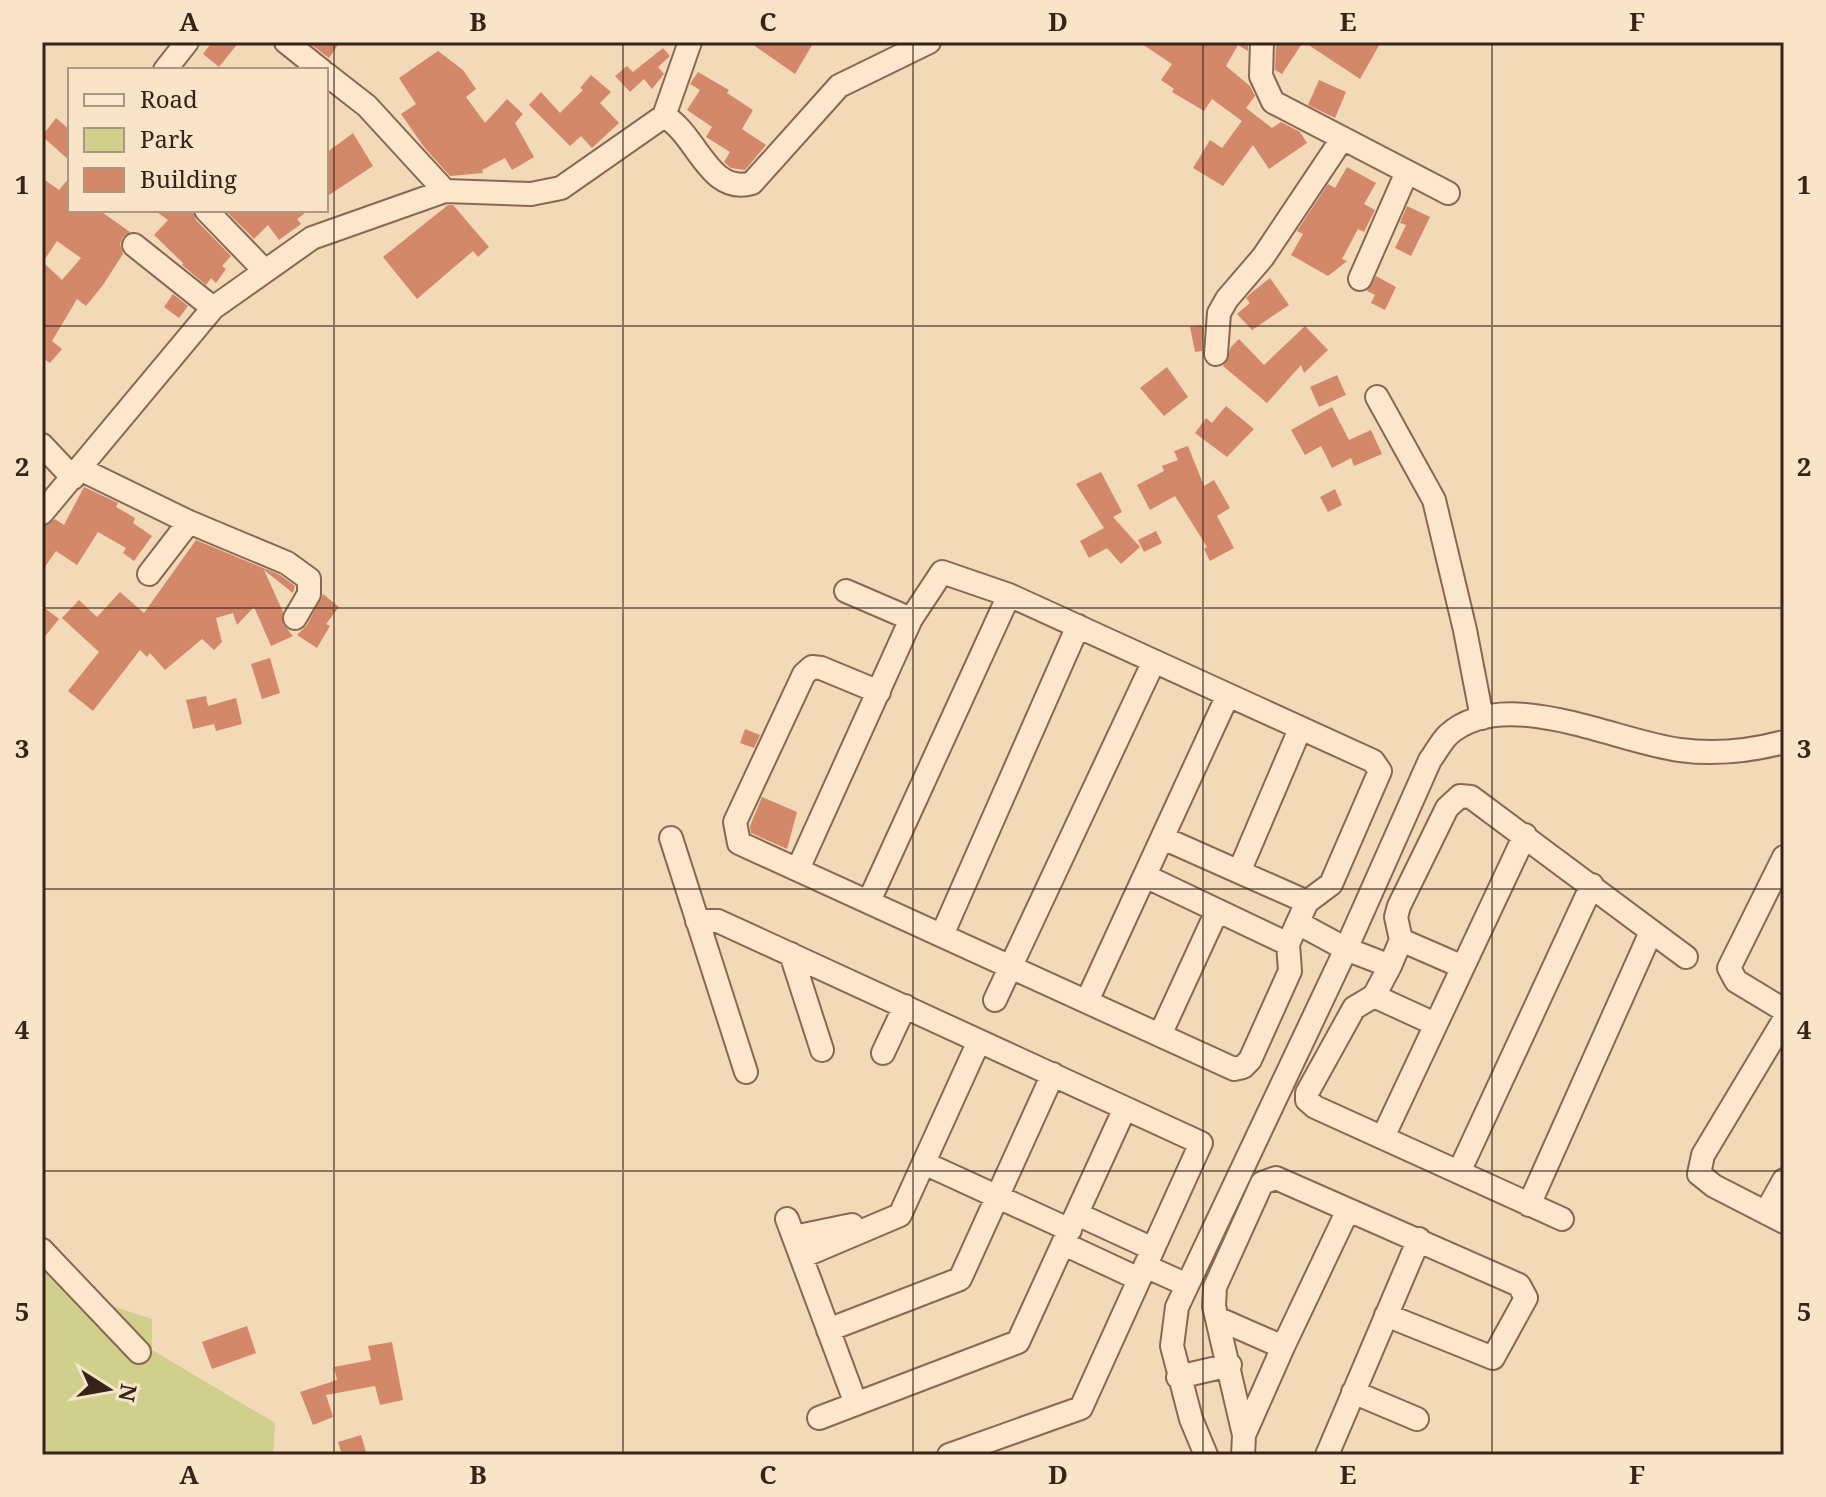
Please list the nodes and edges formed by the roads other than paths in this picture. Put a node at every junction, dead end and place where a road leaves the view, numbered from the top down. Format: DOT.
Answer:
graph roads {
  1 [pos="187,42"];
  2 [pos="286,42"];
  3 [pos="690,42"];
  4 [pos="929,42"];
  5 [pos="1262,42"];
  6 [pos="167,68"];
  7 [pos="318,68"];
  8 [pos="328,76"];
  9 [pos="664,116"];
  10 [pos="1342,139"];
  11 [pos="1407,172"];
  12 [pos="445,191"];
  13 [pos="1448,193"];
  14 [pos="208,212"];
  15 [pos="134,245"];
  16 [pos="263,269"];
  17 [pos="1360,279"];
  18 [pos="213,308"];
  19 [pos="1216,354"];
  20 [pos="1377,397"];
  21 [pos="42,445"];
  22 [pos="76,473"];
  23 [pos="42,513"];
  24 [pos="189,522"];
  25 [pos="149,574"];
  26 [pos="846,591"];
  27 [pos="1009,595"];
  28 [pos="295,618"];
  29 [pos="911,619"];
  30 [pos="1078,626"];
  31 [pos="1154,661"];
  32 [pos="879,692"];
  33 [pos="1227,697"];
  34 [pos="1482,718"];
  35 [pos="1300,729"];
  36 [pos="1784,742"];
  37 [pos="1525,835"];
  38 [pos="671,838"];
  39 [pos="1163,838"];
  40 [pos="1784,857"];
  41 [pos="798,869"];
  42 [pos="1239,872"];
  43 [pos="1145,876"];
  44 [pos="1592,885"];
  45 [pos="869,901"];
  46 [pos="1307,902"];
  47 [pos="1217,911"];
  48 [pos="697,921"];
  49 [pos="1651,932"];
  50 [pos="1293,934"];
  51 [pos="942,935"];
  52 [pos="1401,940"];
  53 [pos="1346,949"];
  54 [pos="791,954"];
  55 [pos="1686,957"];
  56 [pos="1011,966"];
  57 [pos="1390,966"];
  58 [pos="1463,967"];
  59 [pos="1374,996"];
  60 [pos="995,1000"];
  61 [pos="1087,1001"];
  62 [pos="905,1006"];
  63 [pos="1784,1010"];
  64 [pos="1784,1020"];
  65 [pos="1435,1024"];
  66 [pos="1160,1035"];
  67 [pos="979,1041"];
  68 [pos="822,1050"];
  69 [pos="1764,1050"];
  70 [pos="883,1053"];
  71 [pos="1784,1062"];
  72 [pos="746,1072"];
  73 [pos="1053,1074"];
  74 [pos="1125,1108"];
  75 [pos="1383,1137"];
  76 [pos="924,1163"];
  77 [pos="1459,1172"];
  78 [pos="1784,1180"];
  79 [pos="997,1197"];
  80 [pos="1529,1205"];
  81 [pos="1348,1210"];
  82 [pos="1775,1217"];
  83 [pos="1562,1219"];
  84 [pos="1070,1229"];
  85 [pos="1419,1239"];
  86 [pos="42,1250"];
  87 [pos="1146,1265"];
  88 [pos="1185,1284"];
  89 [pos="1386,1315"];
  90 [pos="1219,1319"];
  91 [pos="828,1330"];
  92 [pos="1283,1347"];
  93 [pos="139,1352"];
  94 [pos="1230,1365"];
  95 [pos="1178,1377"];
  96 [pos="1353,1392"];
  97 [pos="856,1404"];
  98 [pos="819,1418"];
  99 [pos="1417,1419"];
  100 [pos="1243,1445"];
  101 [pos="949,1455"];
  102 [pos="1206,1455"];
  103 [pos="1327,1455"];
  1 -- 6 [label="street"];
  2 -- 7 [label="street"];
  3 -- 9 [label="street"];
  4 -- 9 [label="street"];
  5 -- 10 [label="street"];
  8 -- 12 [label="street"];
  9 -- 12 [label="street"];
  10 -- 11 [label="street"];
  10 -- 19 [label="street"];
  11 -- 13 [label="street"];
  11 -- 17 [label="street"];
  12 -- 16 [label="street"];
  14 -- 16 [label="street"];
  15 -- 18 [label="street"];
  16 -- 18 [label="street"];
  18 -- 22 [label="street"];
  20 -- 34 [label="street"];
  21 -- 22 [label="street"];
  22 -- 23 [label="street"];
  22 -- 24 [label="street"];
  24 -- 25 [label="street"];
  24 -- 28 [label="street"];
  26 -- 29 [label="street"];
  27 -- 29 [label="street"];
  27 -- 30 [label="street"];
  27 -- 45 [label="street"];
  29 -- 32 [label="street"];
  30 -- 31 [label="street"];
  30 -- 51 [label="street"];
  31 -- 33 [label="street"];
  31 -- 56 [label="street"];
  32 -- 41 [label="street"];
  32 -- 41 [label="street"];
  33 -- 35 [label="street"];
  33 -- 39 [label="street"];
  34 -- 36 [label="street"];
  34 -- 53 [label="street"];
  35 -- 42 [label="street"];
  35 -- 46 [label="street"];
  37 -- 44 [label="street"];
  37 -- 52 [label="street"];
  37 -- 58 [label="street"];
  38 -- 48 [label="street"];
  39 -- 42 [label="street"];
  39 -- 43 [label="street"];
  40 -- 63 [label="street"];
  41 -- 45 [label="street"];
  42 -- 46 [label="street"];
  43 -- 47 [label="street"];
  43 -- 61 [label="street"];
  44 -- 49 [label="street"];
  44 -- 77 [label="street"];
  45 -- 51 [label="street"];
  46 -- 50 [label="street"];
  47 -- 50 [label="street"];
  47 -- 66 [label="street"];
  48 -- 54 [label="street"];
  48 -- 72 [label="street"];
  49 -- 55 [label="street"];
  49 -- 80 [label="street"];
  50 -- 53 [label="street"];
  50 -- 66 [label="street"];
  51 -- 56 [label="street"];
  52 -- 57 [label="street"];
  52 -- 58 [label="street"];
  53 -- 57 [label="street"];
  53 -- 88 [label="street"];
  54 -- 62 [label="street"];
  54 -- 68 [label="street"];
  56 -- 60 [label="street"];
  56 -- 61 [label="street"];
  57 -- 59 [label="street"];
  58 -- 65 [label="street"];
  59 -- 65 [label="street"];
  59 -- 75 [label="street"];
  61 -- 66 [label="street"];
  62 -- 67 [label="street"];
  62 -- 70 [label="street"];
  64 -- 69 [label="street"];
  65 -- 75 [label="street"];
  67 -- 73 [label="street"];
  67 -- 76 [label="street"];
  69 -- 71 [label="street"];
  69 -- 82 [label="street"];
  73 -- 74 [label="street"];
  73 -- 79 [label="street"];
  74 -- 84 [label="street"];
  74 -- 87 [label="street"];
  75 -- 77 [label="street"];
  76 -- 79 [label="street"];
  76 -- 91 [label="street"];
  77 -- 80 [label="street"];
  78 -- 82 [label="street"];
  79 -- 84 [label="street"];
  79 -- 91 [label="street"];
  80 -- 83 [label="street"];
  81 -- 85 [label="street"];
  81 -- 90 [label="street"];
  81 -- 92 [label="street"];
  84 -- 87 [label="street"];
  84 -- 87 [label="street"];
  84 -- 97 [label="street"];
  85 -- 89 [label="street"];
  85 -- 89 [label="street"];
  86 -- 93 [label="street"];
  87 -- 88 [label="street"];
  87 -- 101 [label="street"];
  88 -- 95 [label="street"];
  89 -- 96 [label="street"];
  90 -- 92 [label="street"];
  90 -- 94 [label="street"];
  91 -- 97 [label="street"];
  92 -- 100 [label="street"];
  94 -- 95 [label="street"];
  94 -- 100 [label="street"];
  95 -- 102 [label="street"];
  96 -- 99 [label="street"];
  96 -- 103 [label="street"];
  97 -- 98 [label="street"];
}
